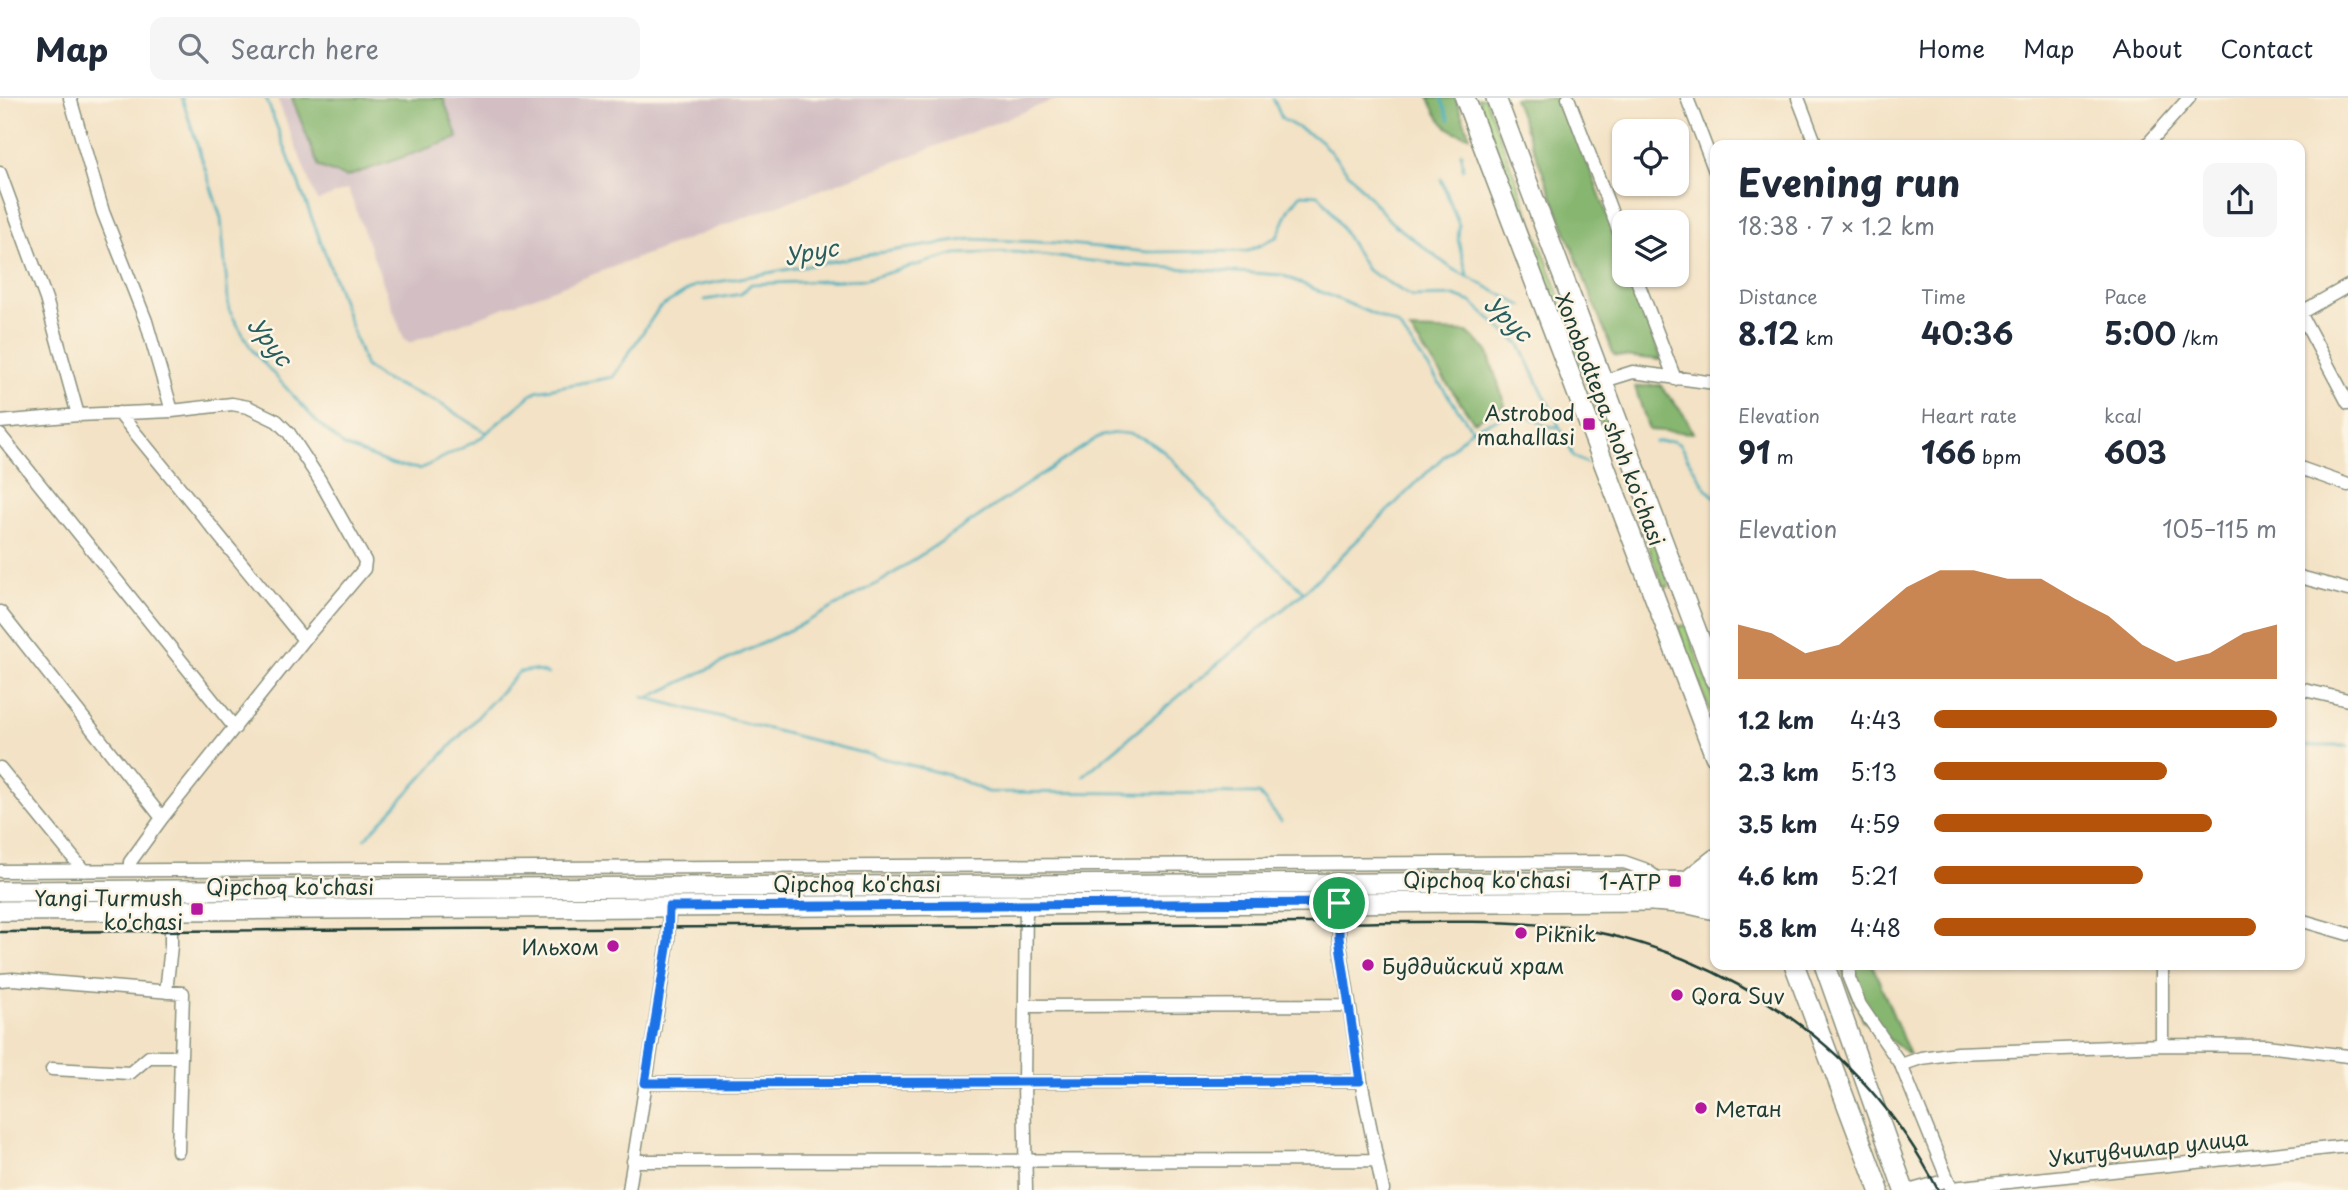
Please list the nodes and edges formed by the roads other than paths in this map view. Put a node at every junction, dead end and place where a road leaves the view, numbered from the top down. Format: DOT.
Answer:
graph roads {
  1 [pos="70,98"];
  2 [pos="1465,98"];
  3 [pos="1496,98"];
  4 [pos="1568,98"];
  5 [pos="1687,98"];
  6 [pos="1798,98"];
  7 [pos="2189,98"];
  8 [pos="1814,140"];
  9 [pos="2151,140"];
  10 [pos="1710,158"];
  11 [pos="0,173"];
  12 [pos="1612,214"];
  13 [pos="2348,286"];
  14 [pos="1640,287"];
  15 [pos="2305,310"];
  16 [pos="2305,322"];
  17 [pos="1675,379"];
  18 [pos="1604,381"];
  19 [pos="1710,382"];
  20 [pos="2348,403"];
  21 [pos="173,411"];
  22 [pos="119,413"];
  23 [pos="78,415"];
  24 [pos="0,422"];
  25 [pos="0,435"];
  26 [pos="2305,470"];
  27 [pos="2348,485"];
  28 [pos="2305,578"];
  29 [pos="2348,590"];
  30 [pos="1682,591"];
  31 [pos="1656,600"];
  32 [pos="0,612"];
  33 [pos="304,640"];
  34 [pos="1710,667"];
  35 [pos="2305,690"];
  36 [pos="2348,700"];
  37 [pos="235,728"];
  38 [pos="1710,743"];
  39 [pos="0,768"];
  40 [pos="162,818"];
  41 [pos="1710,863"];
  42 [pos="130,870"];
  43 [pos="0,871"];
  44 [pos="84,871"];
  45 [pos="1661,881"];
  46 [pos="1687,881"];
  47 [pos="1710,881"];
  48 [pos="0,891"];
  49 [pos="1358,893"];
  50 [pos="1710,898"];
  51 [pos="1654,901"];
  52 [pos="1339,903"];
  53 [pos="1026,905"];
  54 [pos="669,907"];
  55 [pos="1710,909"];
  56 [pos="171,910"];
  57 [pos="0,911"];
  58 [pos="2305,921"];
  59 [pos="2348,934"];
  60 [pos="1796,970"];
  61 [pos="1826,970"];
  62 [pos="1849,970"];
  63 [pos="2162,970"];
  64 [pos="0,980"];
  65 [pos="166,992"];
  66 [pos="1349,1005"];
  67 [pos="1025,1006"];
  68 [pos="2162,1045"];
  69 [pos="2348,1056"];
  70 [pos="181,1057"];
  71 [pos="1901,1065"];
  72 [pos="52,1069"];
  73 [pos="1360,1081"];
  74 [pos="645,1083"];
  75 [pos="1024,1083"];
  76 [pos="2348,1146"];
  77 [pos="178,1152"];
  78 [pos="1026,1160"];
  79 [pos="1375,1160"];
  80 [pos="633,1161"];
  81 [pos="1951,1186"];
  82 [pos="629,1190"];
  83 [pos="1026,1190"];
  84 [pos="1383,1190"];
  85 [pos="1878,1190"];
  86 [pos="1904,1190"];
  87 [pos="1912,1190"];
  1 -- 21 [label="street"];
  2 -- 31 [label="main road, Xonobodtepa shoh ko'chasi"];
  3 -- 18 [label="main road, Xonobodtepa shoh ko'chasi"];
  4 -- 12 [label="street"];
  5 -- 10 [label="street"];
  6 -- 8 [label="street"];
  7 -- 9 [label="street"];
  11 -- 23 [label="street"];
  13 -- 15 [label="street"];
  14 -- 17 [label="street"];
  16 -- 20 [label="street"];
  17 -- 18 [label="street"];
  17 -- 19 [label="street"];
  18 -- 30 [label="main road, Xonobodtepa shoh ko'chasi"];
  21 -- 22 [label="street"];
  21 -- 33 [label="street"];
  22 -- 23 [label="street"];
  22 -- 33 [label="street"];
  23 -- 24 [label="street"];
  25 -- 37 [label="street"];
  26 -- 27 [label="street"];
  28 -- 29 [label="street"];
  30 -- 31 [label="main road"];
  30 -- 34 [label="main road, Xonobodtepa shoh ko'chasi"];
  31 -- 38 [label="main road, Xonobodtepa shoh ko'chasi"];
  32 -- 40 [label="street"];
  33 -- 37 [label="street"];
  35 -- 36 [label="street"];
  37 -- 40 [label="street"];
  39 -- 44 [label="street"];
  40 -- 42 [label="street"];
  41 -- 46 [label="main road"];
  42 -- 44 [label="street"];
  42 -- 45 [label="street"];
  43 -- 44 [label="street"];
  45 -- 46 [label="main road, Qipchoq ko'chasi"];
  45 -- 49 [label="main road, Qipchoq ko'chasi"];
  46 -- 47 [label="main road, Qipchoq ko'chasi"];
  48 -- 49 [label="main road, Qipchoq ko'chasi"];
  49 -- 51 [label="main road, Qipchoq ko'chasi"];
  49 -- 52 [label="main road, Qipchoq ko'chasi"];
  50 -- 51 [label="main road, Qipchoq ko'chasi"];
  51 -- 55 [label="main road"];
  52 -- 53 [label="main road, Qipchoq ko'chasi"];
  52 -- 66 [label="street"];
  53 -- 54 [label="main road, Qipchoq ko'chasi"];
  53 -- 67 [label="street"];
  54 -- 56 [label="main road, Qipchoq ko'chasi"];
  54 -- 74 [label="street"];
  56 -- 57 [label="main road, Qipchoq ko'chasi"];
  56 -- 65 [label="street"];
  58 -- 59 [label="street"];
  60 -- 85 [label="main road"];
  61 -- 86 [label="main road"];
  62 -- 71 [label="street"];
  63 -- 68 [label="street"];
  64 -- 65 [label="street"];
  65 -- 70 [label="street"];
  66 -- 67 [label="street"];
  66 -- 73 [label="street"];
  67 -- 75 [label="street"];
  68 -- 69 [label="street"];
  68 -- 71 [label="street"];
  70 -- 72 [label="street"];
  70 -- 77 [label="street"];
  71 -- 81 [label="street"];
  73 -- 75 [label="street"];
  73 -- 79 [label="street"];
  74 -- 75 [label="street"];
  74 -- 80 [label="street"];
  75 -- 78 [label="street"];
  76 -- 81 [label="street, Укитувчилар улица"];
  78 -- 79 [label="street"];
  78 -- 80 [label="street"];
  78 -- 83 [label="street"];
  79 -- 84 [label="street"];
  80 -- 82 [label="street"];
  81 -- 87 [label="street, Укитувчилар улица"];
}
